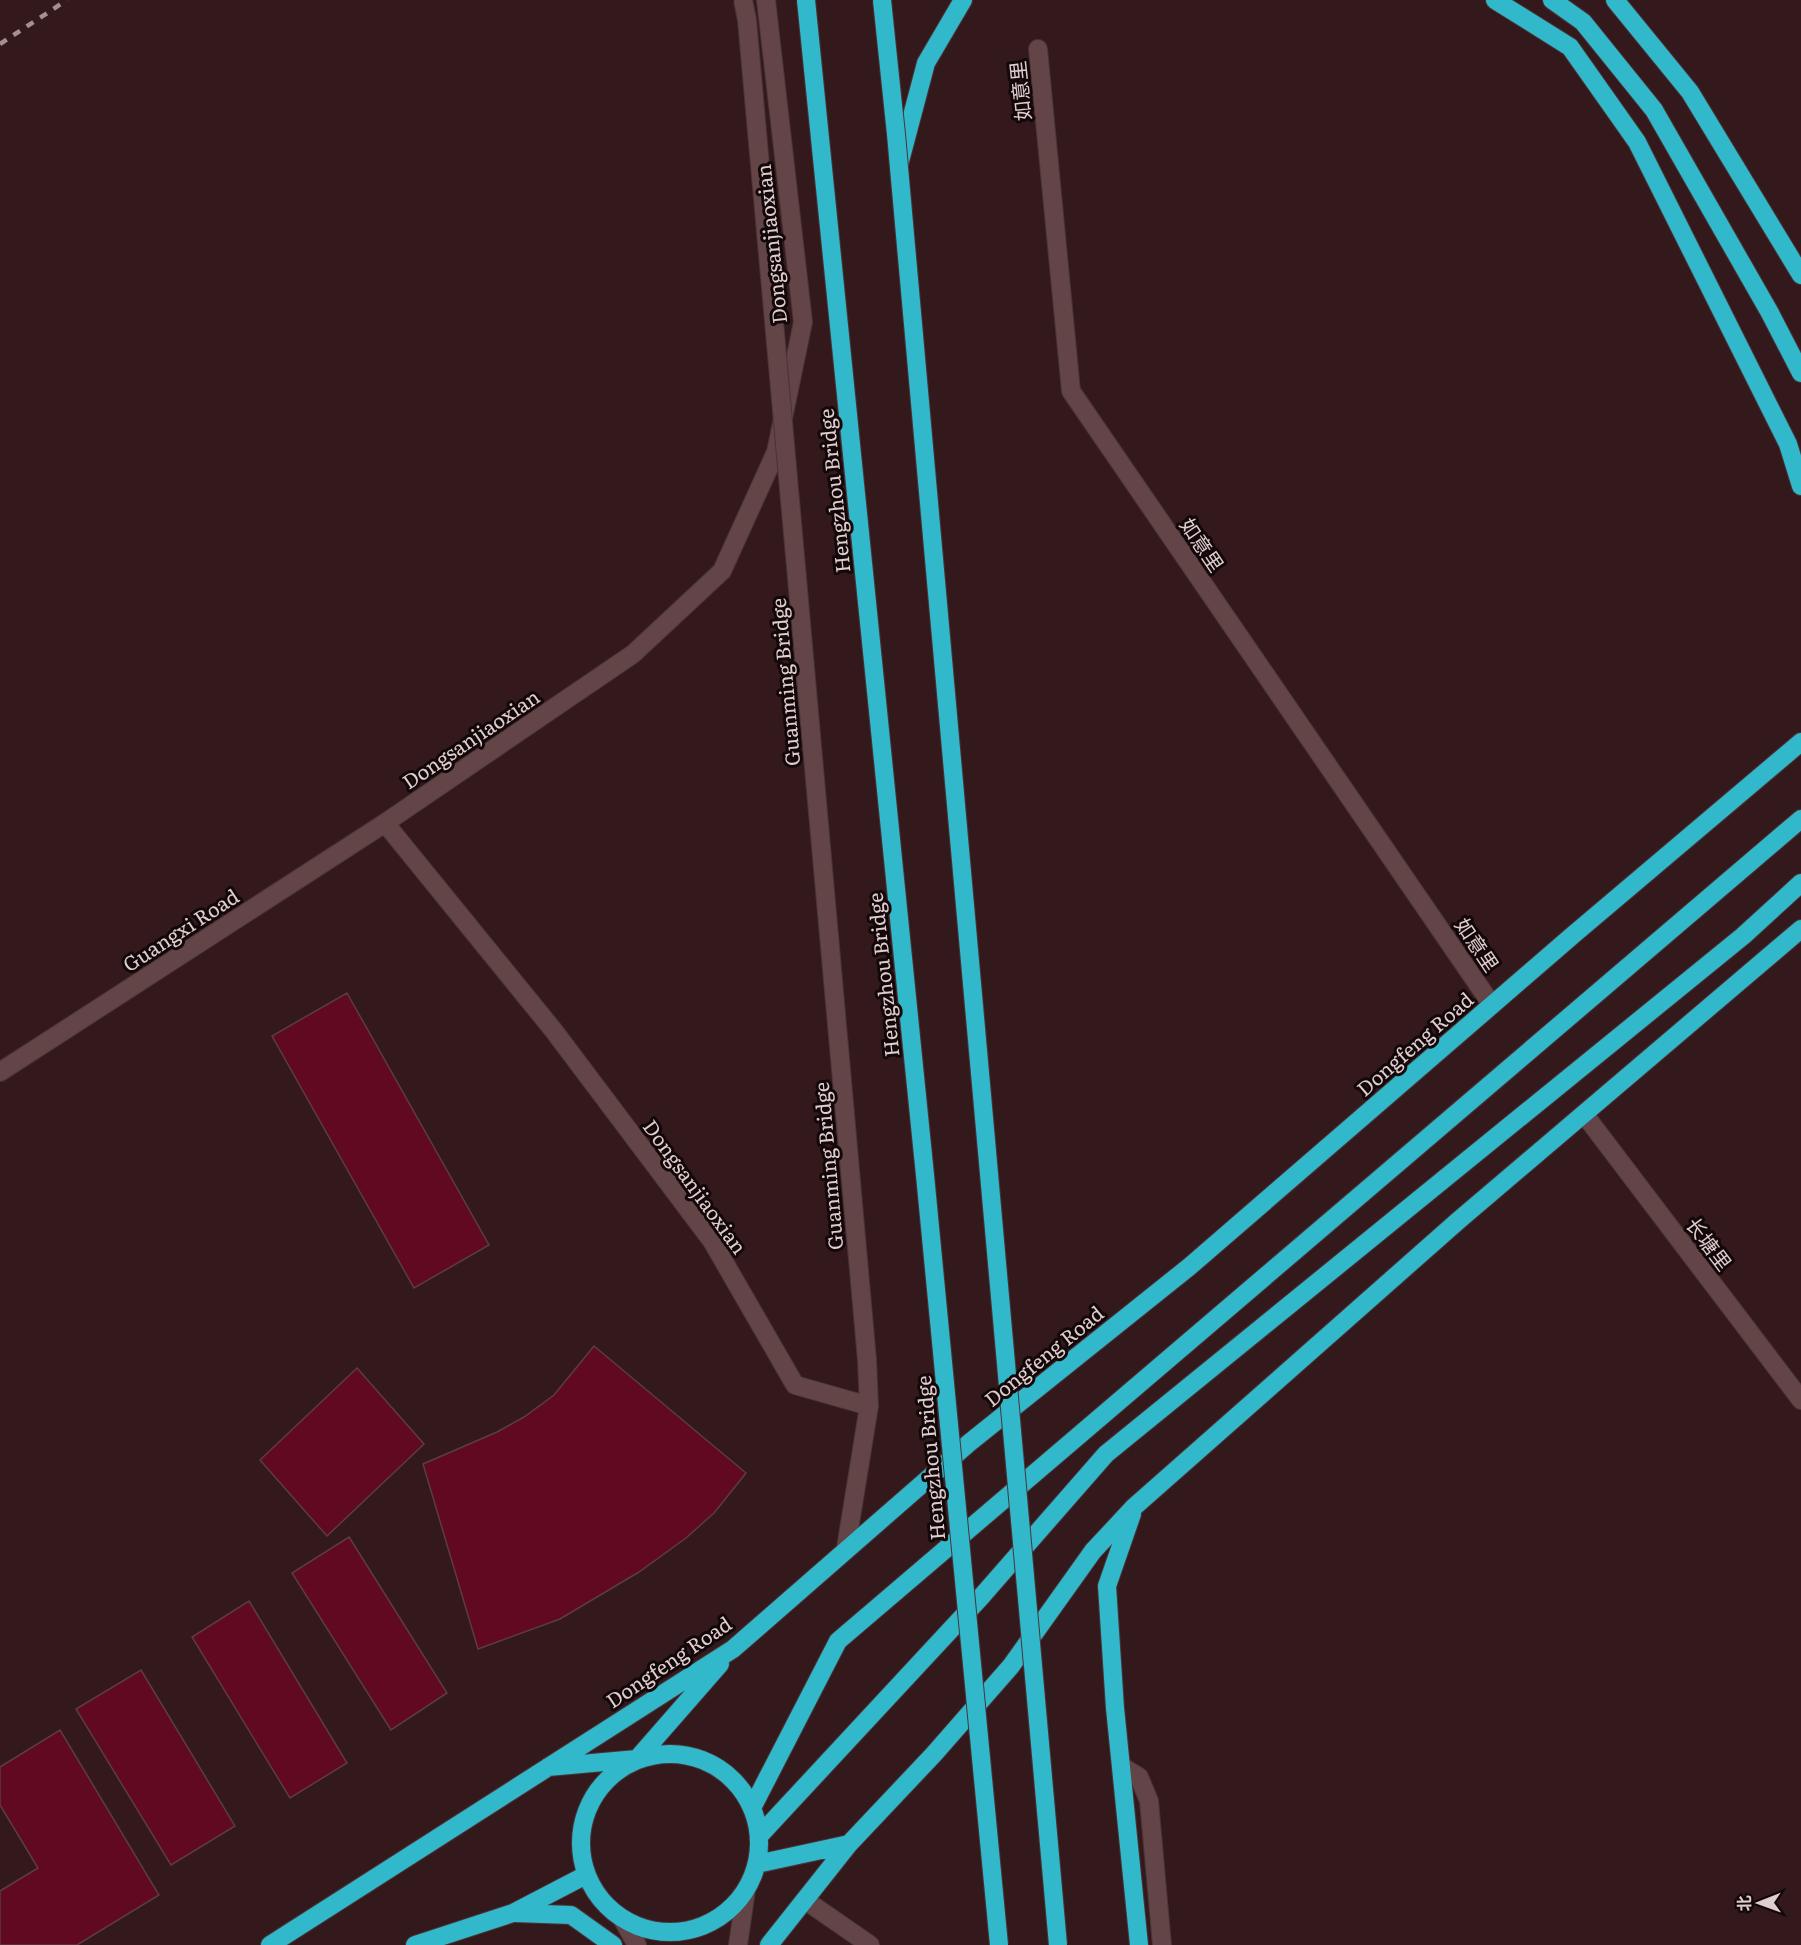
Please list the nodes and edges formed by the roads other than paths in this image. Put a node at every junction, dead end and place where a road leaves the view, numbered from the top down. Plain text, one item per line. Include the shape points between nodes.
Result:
1 (743, 0) edge
2 (766, 0) edge
3 (806, 0) edge
4 (882, 0) edge
5 (963, 0) edge
6 (1495, 0) edge
7 (1552, 0) edge
8 (1615, 0) edge
9 (1038, 49) dead end
10 (899, 167) junction
11 (1801, 275) edge
12 (1801, 373) edge
13 (1801, 486) edge
14 (1801, 742) edge
15 (1801, 819) edge
16 (385, 823) junction
17 (1801, 883) edge
18 (1801, 929) edge
19 (1492, 1005) junction
20 (0, 1072) edge
21 (1584, 1114) junction
22 (1801, 1400) edge
23 (869, 1406) junction
24 (1134, 1507) junction
25 (846, 1548) junction
26 (733, 1649) junction
27 (637, 1759) junction
28 (1121, 1766) junction
29 (546, 1767) junction
30 (752, 1808) junction
31 (759, 1836) junction
32 (849, 1844) junction
33 (757, 1864) junction
34 (586, 1875) junction
35 (746, 1890) junction
36 (805, 1900) junction
37 (513, 1913) junction
38 (623, 1920) junction
39 (997, 1940) edge
40 (270, 1945) edge
41 (415, 1945) edge
42 (614, 1945) edge
43 (638, 1945) edge
44 (738, 1945) edge
45 (769, 1945) edge
46 (870, 1945) edge
47 (1058, 1945) edge
48 (1138, 1945) edge
49 (1162, 1945) edge

1 - 23 street, Guanming Bridge, bridge
2 - 16 street, Dongsanjiaoxian via 803,322 776,452 722,571 633,654
3 - 39 highway, Hengzhou Bridge, bridge via 925,1175
4 - 10 highway, bridge
5 - 10 highway via 926,63
6 - 13 highway via 1570,47 1637,142 1788,444
7 - 12 highway via 1583,22 1654,110
8 - 11 highway via 1690,92
9 - 19 street, 如意里 via 1071,391
10 - 47 highway, bridge
14 - 19 highway, Dongfeng Road
15 - 30 highway via 838,1641
16 - 20 street, Guangxi Road
16 - 23 street, Dongsanjiaoxian via 554,1031 712,1241 795,1385
17 - 31 highway via 1743,936 1106,1454 981,1598
18 - 21 highway
19 - 25 highway, Dongfeng Road via 1189,1267 969,1443
21 - 22 street, 长塘里
21 - 24 highway
23 - 25 street, Guanming Bridge
24 - 28 highway via 1107,1586
24 - 32 highway via 1093,1551 1011,1666
25 - 26 highway, Dongfeng Road
26 - 27 highway
26 - 29 highway, Dongfeng Road
27 - 29 highway
27 - 30 highway via 662,1753 679,1754 714,1765 737,1784
27 - 34 highway via 602,1784 589,1804 581,1827 580,1851
28 - 48 highway
28 - 49 street via 1139,1777 1149,1801
29 - 40 highway, Dongfeng Road
30 - 31 highway
31 - 33 highway
32 - 33 highway
32 - 36 highway
33 - 35 highway
34 - 37 highway
34 - 38 highway via 601,1900
35 - 38 highway via 728,1912 704,1926 676,1933 649,1931
35 - 44 street
36 - 45 highway
36 - 46 street
37 - 41 highway
37 - 42 highway via 571,1915
38 - 43 street

